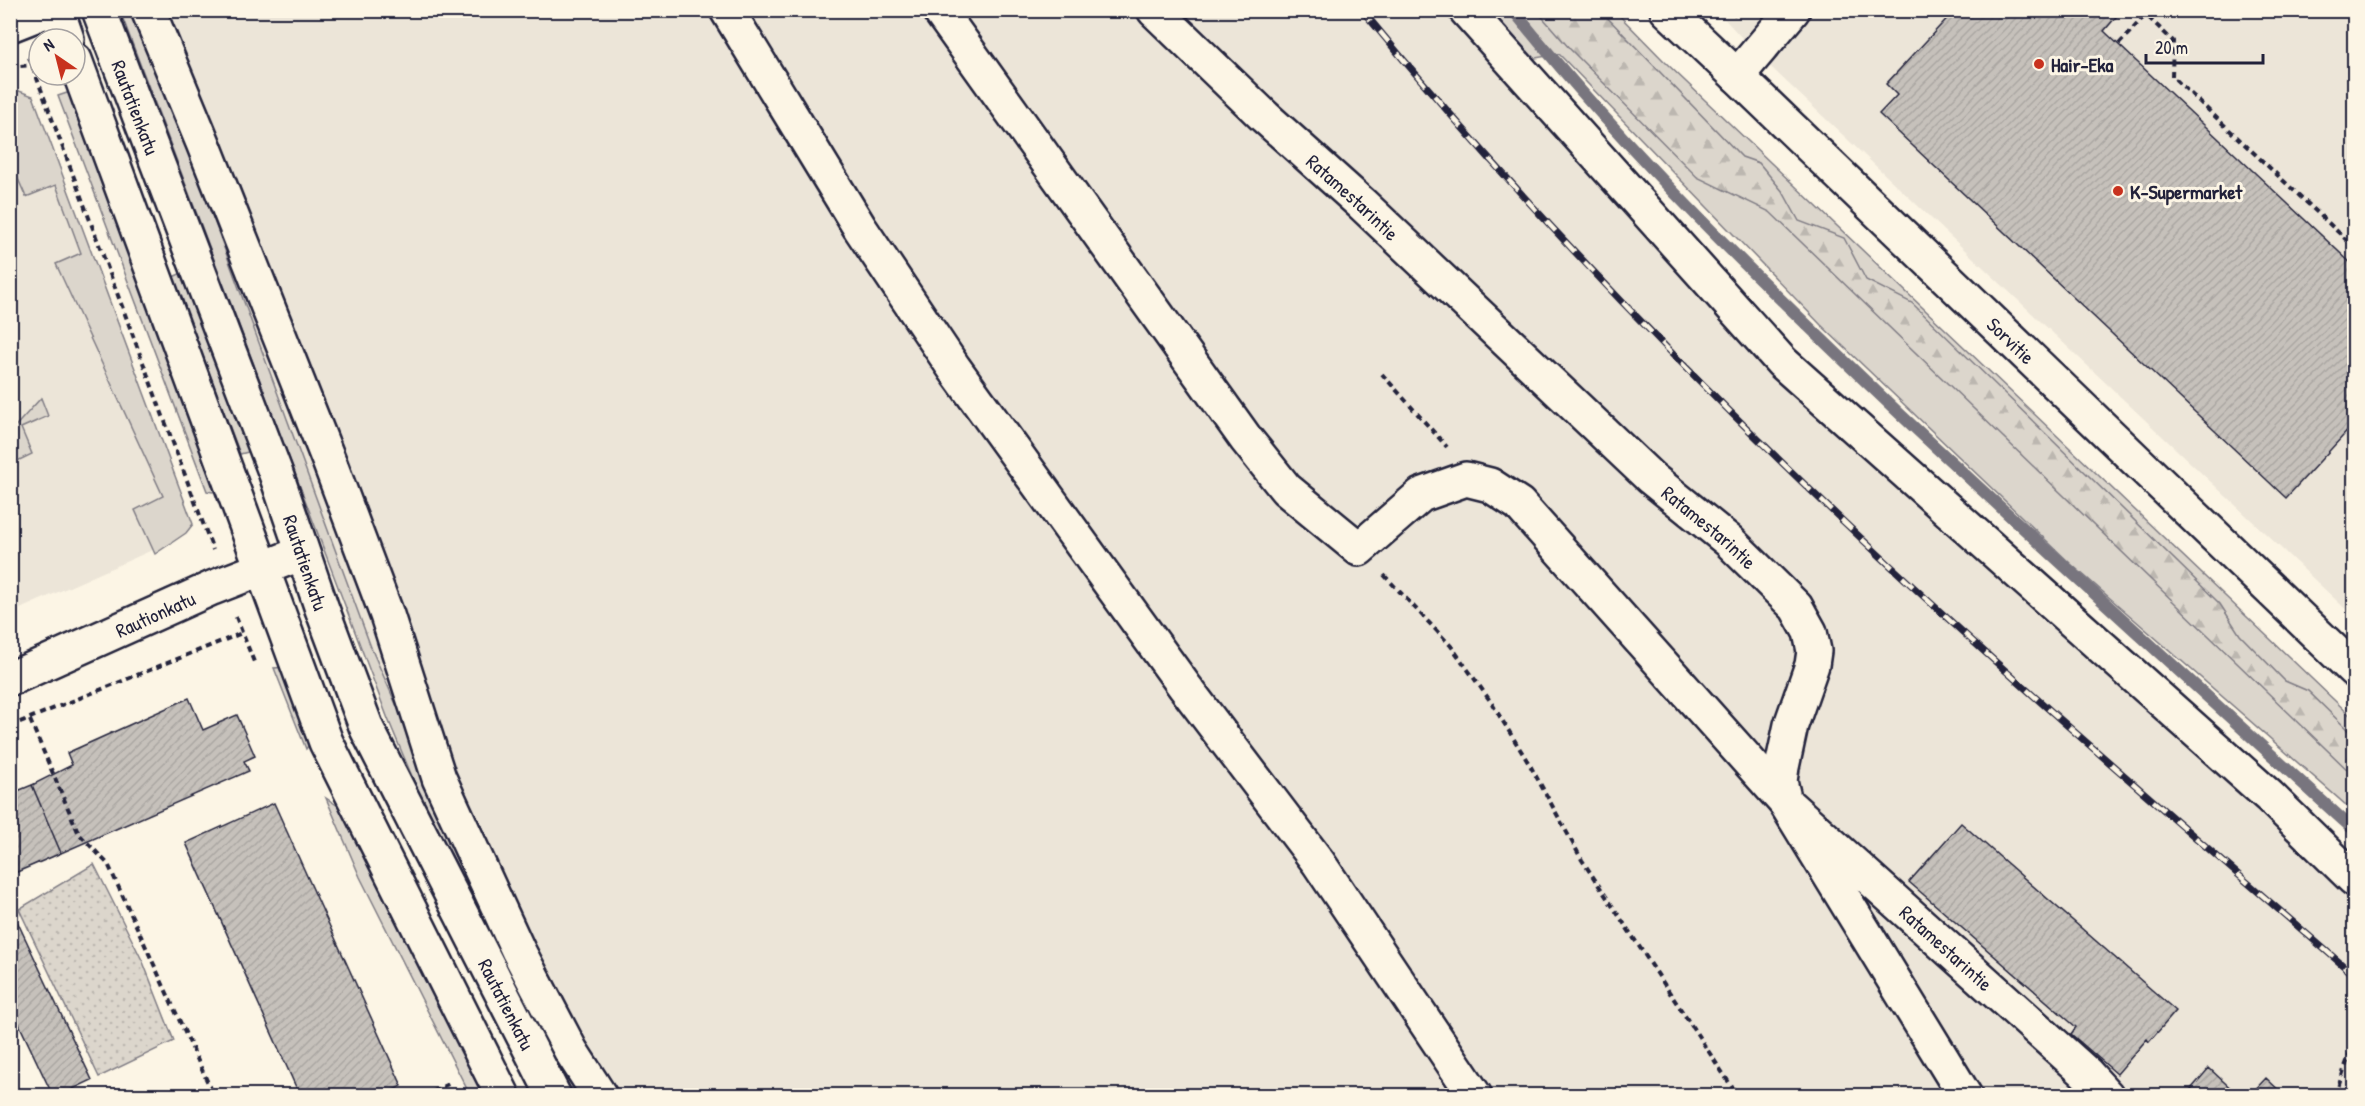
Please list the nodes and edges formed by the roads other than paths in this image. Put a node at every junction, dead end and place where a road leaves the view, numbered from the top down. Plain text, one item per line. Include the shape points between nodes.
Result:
1 (48, 10) edge
2 (57, 10) edge
3 (99, 10) edge
4 (148, 10) edge
5 (727, 10) edge
6 (939, 10) edge
7 (1154, 10) edge
8 (1466, 10) edge
9 (1667, 10) edge
10 (1793, 10) edge
11 (10, 25) edge
12 (63, 27) edge
13 (1737, 76) junction
14 (85, 87) edge
15 (302, 553) junction
16 (261, 569) junction
17 (2355, 670) edge
18 (10, 679) edge
19 (1785, 802) junction
20 (2355, 879) edge
21 (503, 1095) edge
22 (554, 1095) edge
23 (600, 1095) edge
24 (1475, 1095) edge
25 (1965, 1095) edge
26 (2108, 1095) edge

1 - 11 main road
2 - 12 main road
3 - 15 main road, Rautatienkatu via 276,474
4 - 23 main road via 333,472 387,615 439,778 518,950 571,1051
5 - 24 main road via 860,228 954,368 1185,687 1318,862
6 - 19 main road via 1286,489 1359,549 1421,495 1466,479 1490,485 1519,504
7 - 19 main road, Ratamestarintie via 1643,470 1729,541 1796,607 1810,632 1814,651 1782,767 1780,781
8 - 20 main road via 1782,362 2269,796
9 - 13 main road, Sorvitie
10 - 13 main road
13 - 17 main road, Sorvitie
14 - 16 main road, Rautatienkatu
15 - 16 main road, Rautionkatu
15 - 22 main road, Rautatienkatu via 367,729
16 - 18 main road, Rautionkatu
16 - 21 main road, Rautatienkatu via 326,742
19 - 25 main road
19 - 26 main road, Ratamestarintie

